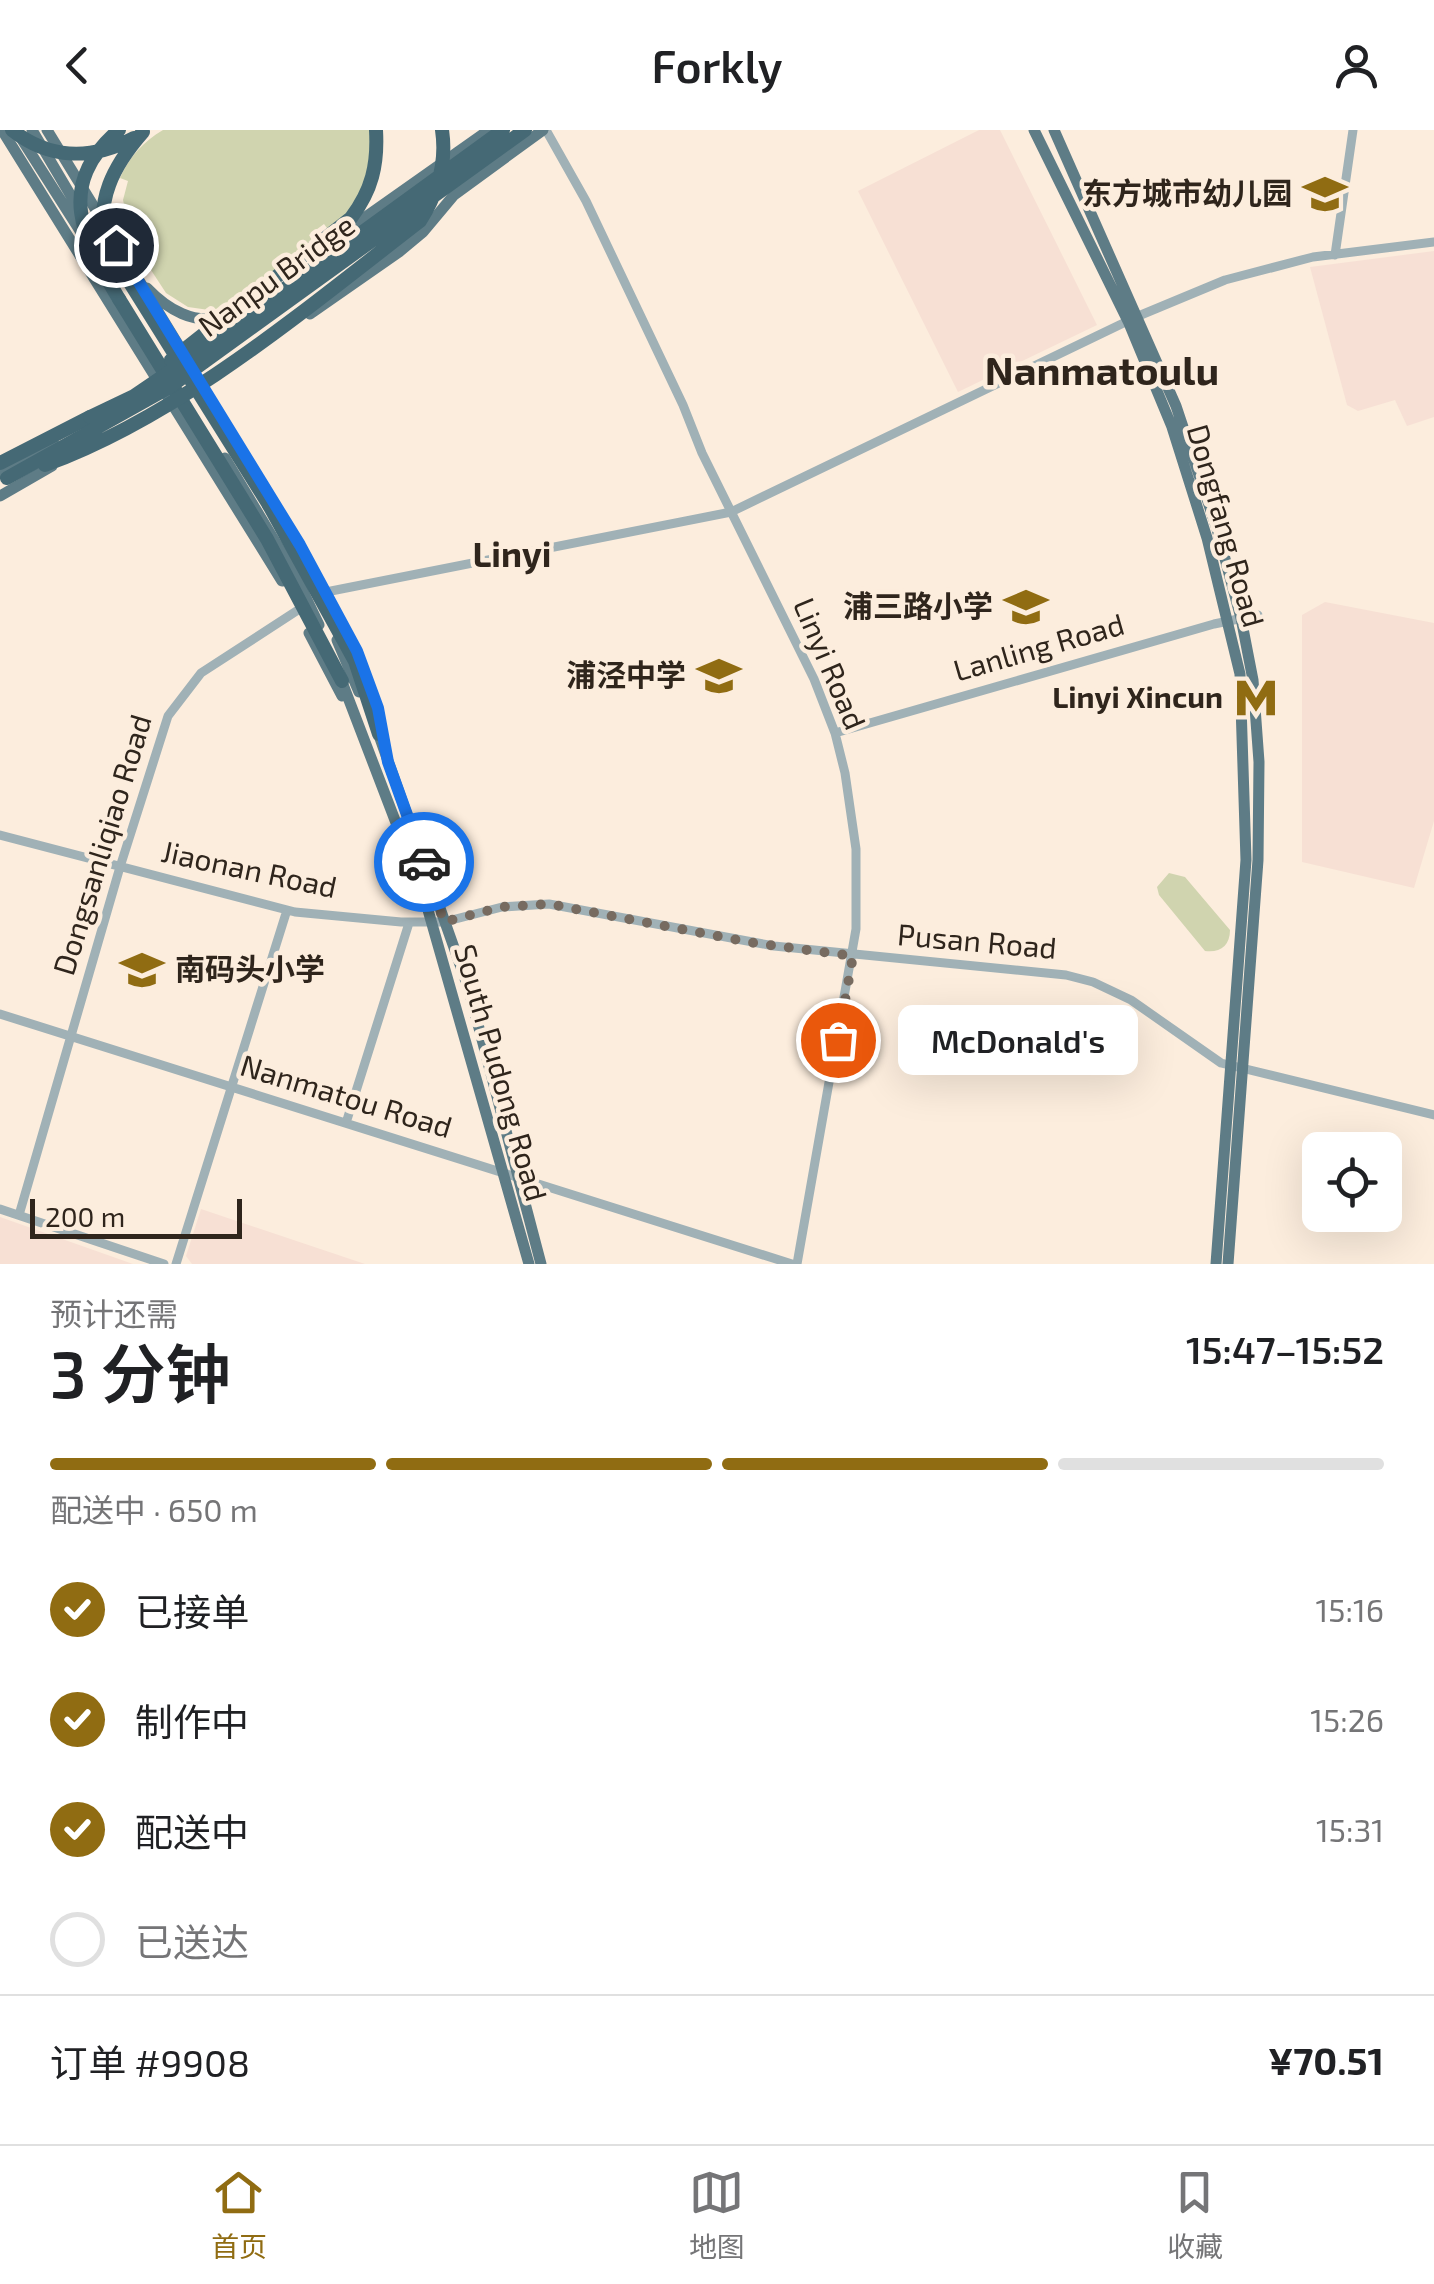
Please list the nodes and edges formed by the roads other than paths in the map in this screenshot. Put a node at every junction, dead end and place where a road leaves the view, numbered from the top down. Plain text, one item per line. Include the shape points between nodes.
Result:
1 (2, 130) edge
2 (14, 130) edge
3 (32, 130) edge
4 (120, 130) edge
5 (376, 130) edge
6 (442, 130) edge
7 (489, 130) edge
8 (502, 130) edge
9 (525, 130) edge
10 (544, 130) edge
11 (1034, 130) edge
12 (1054, 130) edge
13 (1353, 130) edge
14 (144, 131) edge
15 (47, 132) edge
16 (48, 158) junction
17 (30, 164) junction
18 (68, 167) junction
19 (1434, 242) edge
20 (1334, 255) junction
21 (131, 272) junction
22 (1132, 319) junction
23 (161, 388) junction
24 (195, 394) junction
25 (112, 414) junction
26 (90, 416) junction
27 (0, 463) edge
28 (2, 477) edge
29 (0, 496) edge
30 (731, 512) junction
31 (326, 592) junction
32 (298, 610) junction
33 (1258, 615) dead end
34 (1241, 618) junction
35 (1220, 622) junction
36 (342, 681) junction
37 (360, 726) junction
38 (379, 734) junction
39 (834, 734) junction
40 (388, 762) junction
41 (0, 835) edge
42 (120, 867) junction
43 (287, 910) junction
44 (409, 922) junction
45 (438, 922) junction
46 (853, 956) junction
47 (0, 1014) edge
48 (70, 1037) junction
49 (1236, 1066) junction
50 (232, 1088) junction
51 (1434, 1115) edge
52 (346, 1123) junction
53 (500, 1172) junction
54 (517, 1178) junction
55 (0, 1209) edge
56 (18, 1215) junction
57 (164, 1264) edge
58 (176, 1264) edge
59 (529, 1264) edge
60 (541, 1264) edge
61 (794, 1264) edge
62 (1216, 1264) edge
63 (1228, 1264) edge

1 - 17 main road, South Pudong Road
2 - 14 highway, bridge via 37,147 71,155 104,151
2 - 17 main road, South Pudong Road
3 - 16 main road, South Pudong Road
4 - 36 highway, bridge via 85,180 84,236 235,484
5 - 26 highway, bridge via 377,164 351,218
6 - 28 highway, bridge via 445,156 420,221 161,408 89,449
7 - 21 main road via 221,317 202,320 175,310
8 - 26 highway, Nanpu Bridge, bridge via 184,362
9 - 28 highway, Nanpu Bridge, bridge via 168,388
10 - 24 main road via 454,195 398,252
10 - 30 street, Linyi Road via 586,201
11 - 22 main road, Dongfang Road
12 - 22 main road, Dongfang Road
13 - 20 street
14 - 38 highway, bridge via 112,172 104,203 107,246 269,506 356,661
15 - 18 main road, South Pudong Road
16 - 17 main road
16 - 18 main road
16 - 24 main road, South Pudong Road
17 - 23 main road, South Pudong Road
17 - 24 main road, South Pudong Road
18 - 21 main road, South Pudong Road
19 - 20 street
20 - 22 street via 1225,280
21 - 24 main road, South Pudong Road
22 - 30 street
22 - 34 main road, Dongfang Road via 1176,406
22 - 35 main road, Dongfang Road via 1207,538
23 - 25 main road
23 - 32 main road, South Pudong Road
24 - 31 main road, South Pudong Road
24 - 36 main road, South Pudong Road via 294,573
24 - 38 main road, South Pudong Road via 298,566
25 - 28 main road
25 - 29 main road via 64,460
26 - 27 highway, Nanpu Bridge
30 - 31 street
30 - 39 street, Linyi Road
31 - 40 main road, South Pudong Road via 378,708
32 - 37 main road, South Pudong Road
32 - 42 street, Dongsanliqiao Road via 216,660 177,700 159,737
33 - 34 street, Lanling Road
34 - 35 street, Lanling Road
34 - 49 main road, Dongfang Road via 1260,762 1258,860
35 - 39 street, Lanling Road
35 - 49 main road, Dongfang Road via 1240,674 1246,860
36 - 37 main road, South Pudong Road
37 - 45 main road, South Pudong Road
38 - 40 main road, South Pudong Road
39 - 46 street, Linyi Road via 856,848
40 - 45 main road, South Pudong Road
41 - 42 street, Jiaonan Road
42 - 43 street, Jiaonan Road
42 - 48 street, Dongsanliqiao Road
43 - 44 street, Jiaonan Road
43 - 50 street
44 - 45 street, Jiaonan Road
44 - 52 street
45 - 46 street, Pusan Road via 549,904
45 - 53 main road, South Pudong Road
45 - 54 main road, South Pudong Road via 469,990
46 - 49 street, Pusan Road via 1080,978 1131,1000 1221,1063
46 - 61 street, Linyi Road
47 - 48 street, Nanmatou Road
48 - 50 street, Nanmatou Road
48 - 56 street, Dongsanliqiao Road
49 - 51 street, Pusan Road
49 - 62 main road, Dongfang Road
49 - 63 main road, Dongfang Road
50 - 52 street, Nanmatou Road
50 - 58 street
52 - 53 street, Nanmatou Road
53 - 54 street, Nanmatou Road
53 - 59 main road, South Pudong Road
54 - 60 main road, South Pudong Road
54 - 61 street, Nanmatou Road
55 - 56 street
56 - 57 street

